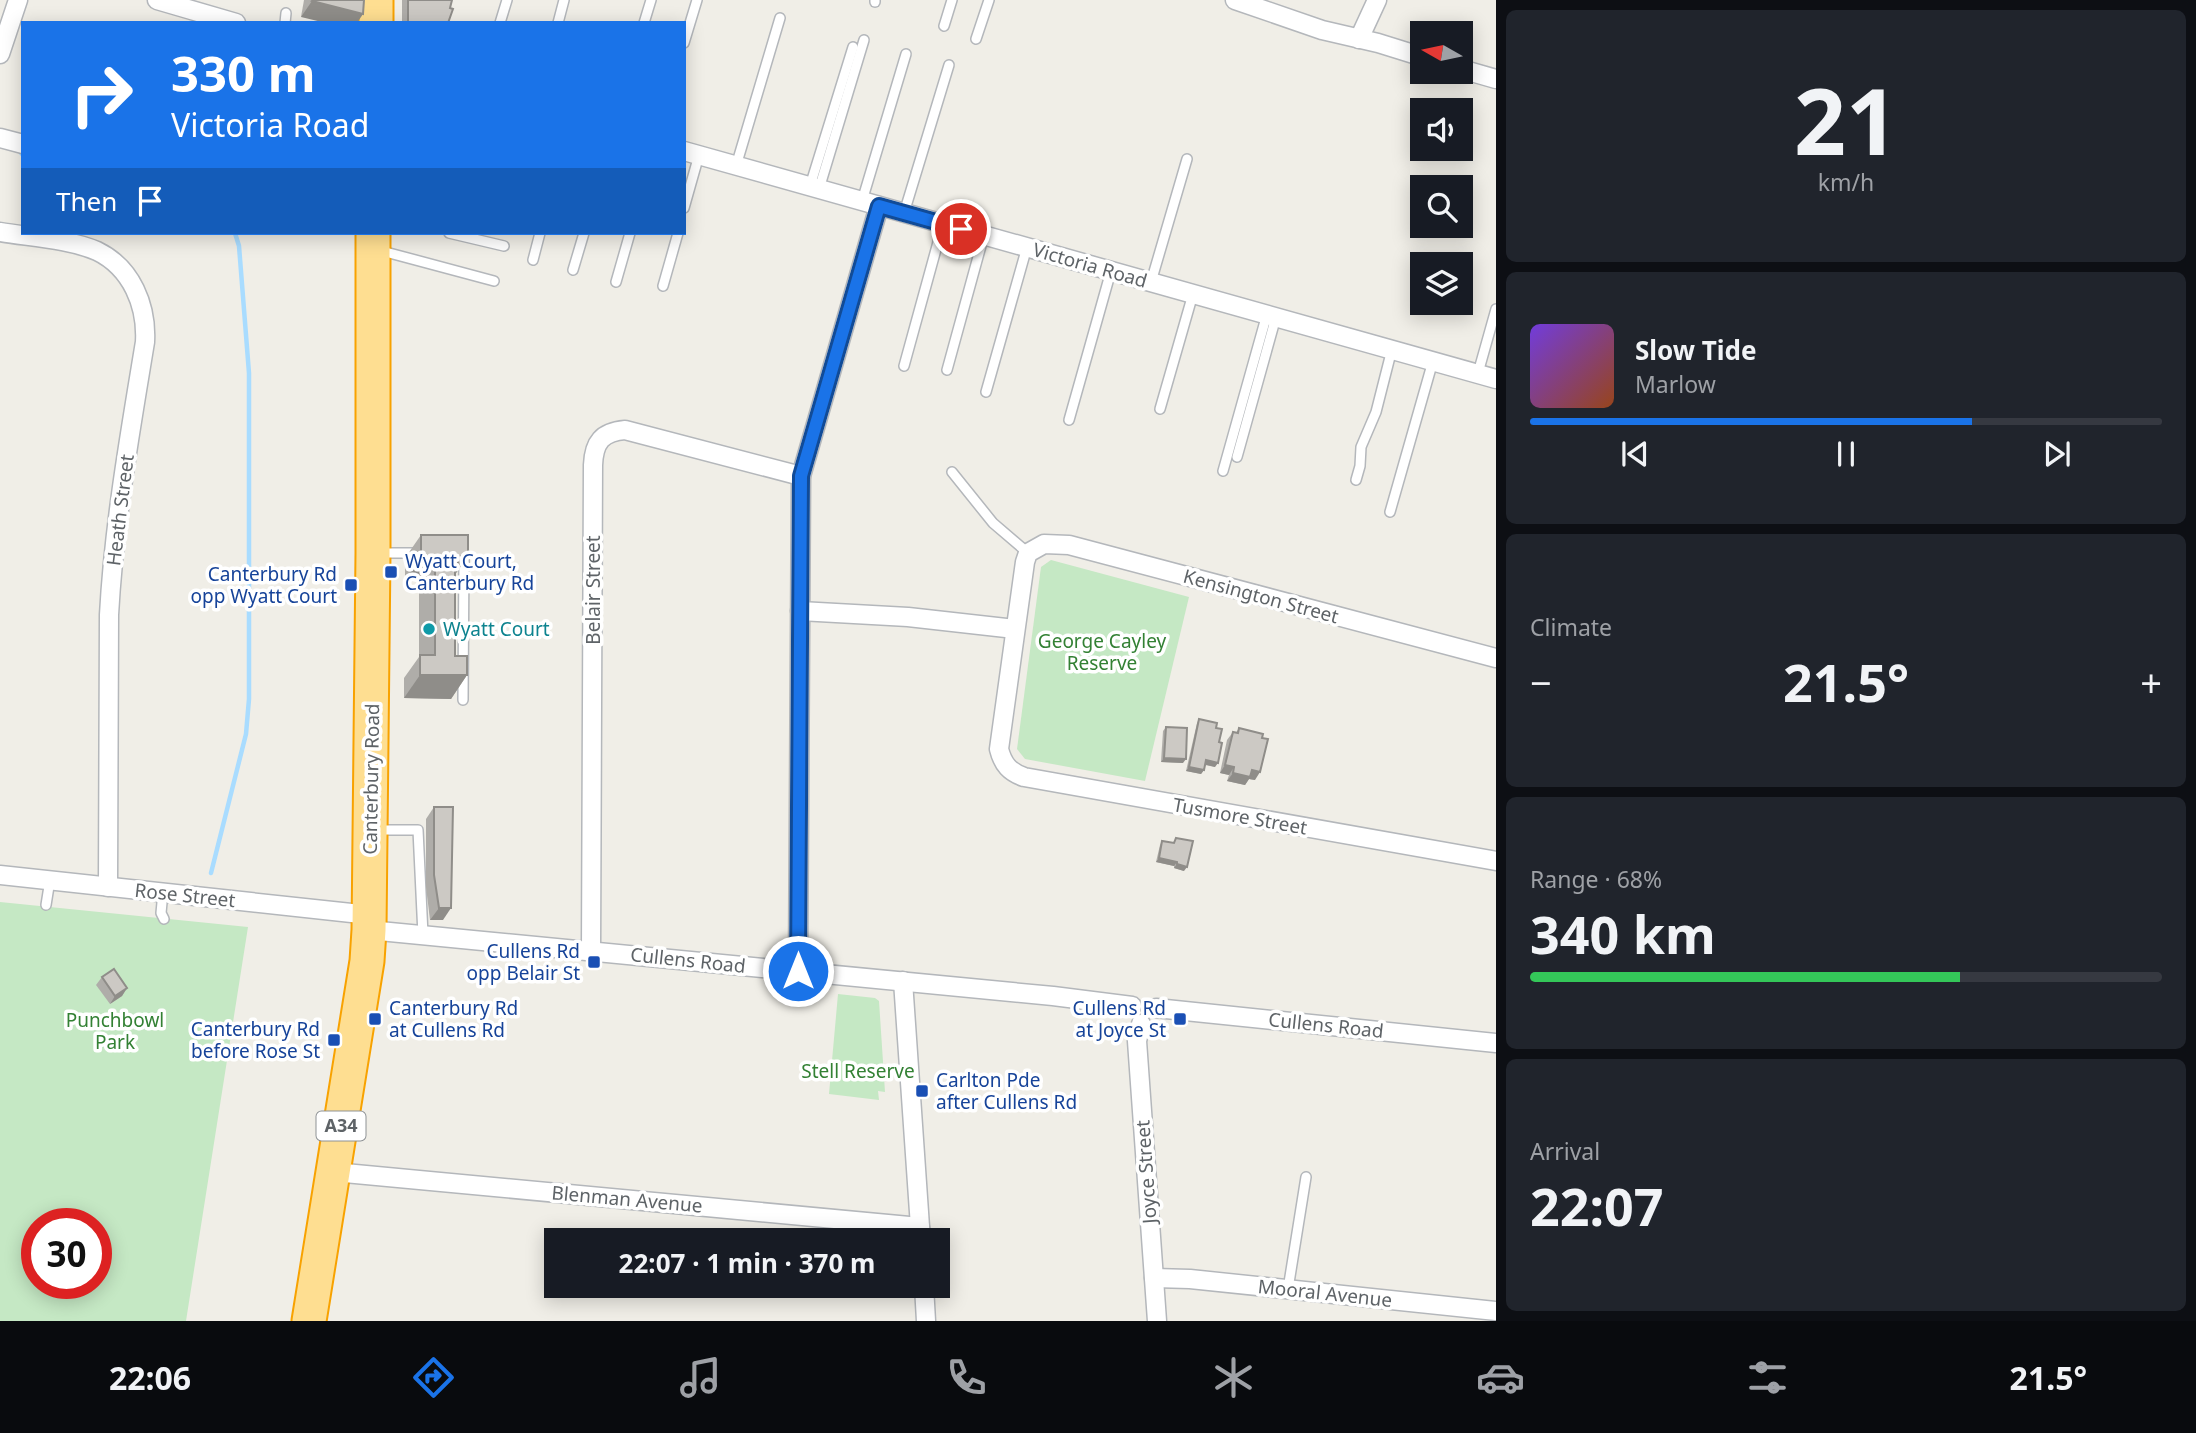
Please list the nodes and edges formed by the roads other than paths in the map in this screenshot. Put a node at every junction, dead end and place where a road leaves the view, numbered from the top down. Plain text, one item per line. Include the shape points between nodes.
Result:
1 (18, 0) edge
2 (158, 0) edge
3 (376, 0) edge
4 (506, 0) edge
5 (564, 0) edge
6 (651, 0) edge
7 (697, 0) edge
8 (952, 0) edge
9 (989, 0) edge
10 (1235, 0) edge
11 (1377, 0) edge
12 (780, 18) dead end
13 (229, 21) edge
14 (376, 21) edge
15 (501, 21) edge
16 (559, 21) edge
17 (645, 21) edge
18 (944, 26) dead end
19 (686, 36) edge
20 (976, 39) dead end
21 (1359, 39) junction
22 (864, 40) dead end
23 (853, 47) dead end
24 (1410, 53) edge
25 (0, 54) edge
26 (905, 54) dead end
27 (949, 65) dead end
28 (1474, 73) edge
29 (1496, 79) edge
30 (0, 138) edge
31 (21, 143) edge
32 (691, 153) edge
33 (1187, 159) dead end
34 (736, 166) junction
35 (815, 188) junction
36 (686, 192) edge
37 (870, 203) junction
38 (904, 213) junction
39 (943, 224) junction
40 (0, 232) edge
41 (457, 235) edge
42 (539, 235) edge
43 (582, 235) edge
44 (629, 235) edge
45 (677, 235) edge
46 (984, 235) junction
47 (373, 241) edge
48 (504, 246) dead end
49 (1027, 247) junction
50 (533, 260) dead end
51 (573, 270) dead end
52 (1111, 271) junction
53 (494, 281) dead end
54 (616, 282) dead end
55 (1151, 282) junction
56 (663, 286) dead end
57 (1193, 294) junction
58 (1496, 309) edge
59 (1271, 316) junction
60 (1392, 349) junction
61 (1433, 361) junction
62 (904, 366) dead end
63 (947, 370) dead end
64 (1478, 373) junction
65 (1496, 379) edge
66 (986, 391) dead end
67 (1160, 409) dead end
68 (1069, 420) dead end
69 (1237, 457) dead end
70 (1223, 471) dead end
71 (952, 472) dead end
72 (801, 476) junction
73 (1356, 480) dead end
74 (1390, 512) dead end
75 (373, 553) junction
76 (428, 553) edge
77 (452, 553) edge
78 (1028, 553) junction
79 (800, 611) junction
80 (1015, 629) junction
81 (1496, 658) edge
82 (463, 700) edge
83 (371, 830) junction
84 (1496, 862) edge
85 (0, 875) edge
86 (50, 880) junction
87 (108, 887) junction
88 (163, 892) junction
89 (46, 905) dead end
90 (164, 919) dead end
91 (369, 923) junction
92 (423, 936) junction
93 (591, 951) junction
94 (798, 971) junction
95 (903, 981) junction
96 (1132, 1006) junction
97 (1156, 1008) junction
98 (1141, 1024) junction
99 (1496, 1043) edge
100 (334, 1172) junction
101 (1306, 1177) dead end
102 (863, 1228) edge
103 (920, 1228) edge
104 (1154, 1278) junction
105 (1288, 1289) junction
106 (925, 1298) edge
107 (1496, 1311) edge
108 (309, 1321) edge
109 (926, 1321) edge
110 (1157, 1321) edge

1 - 25 street
2 - 13 street
3 - 14 highway
4 - 15 lane
5 - 16 lane
6 - 17 lane
7 - 19 lane
8 - 18 lane
9 - 20 lane
10 - 21 street
11 - 21 street
12 - 34 lane
21 - 24 street
22 - 35 lane
23 - 35 lane
26 - 37 lane
27 - 38 lane
28 - 29 street
30 - 31 street
32 - 34 street, Victoria Road
32 - 36 lane
33 - 55 lane
34 - 35 street, Victoria Road
35 - 37 street, Victoria Road
37 - 38 street, Victoria Road
37 - 72 street
38 - 39 street, Victoria Road
39 - 46 street, Victoria Road
39 - 62 lane
40 - 87 street, Heath Street via 82,247 107,257 129,279 145,318 111,577
41 - 48 lane
42 - 50 lane
43 - 51 lane
44 - 54 lane
45 - 56 lane
46 - 49 street, Victoria Road
46 - 63 lane
47 - 53 lane
47 - 75 highway, Canterbury Road / A34
49 - 52 street, Victoria Road
49 - 66 lane
52 - 55 street, Victoria Road
52 - 68 lane
55 - 57 street, Victoria Road
57 - 59 street, Victoria Road
57 - 67 lane
58 - 64 lane
59 - 60 street, Victoria Road
59 - 69 lane
59 - 70 lane
60 - 61 street, Victoria Road
60 - 73 lane via 1376,412 1361,447
61 - 64 street, Victoria Road
61 - 74 lane
64 - 65 street, Victoria Road
71 - 78 lane via 993,523
72 - 79 street
72 - 93 street, Belair Street via 625,430 605,435 598,442 593,465
75 - 76 lane
75 - 83 highway, Canterbury Road / A34
77 - 82 lane via 464,553
78 - 80 street
78 - 81 street, Kensington Street via 1044,544 1069,545
79 - 80 street
79 - 94 street
80 - 84 street, Tusmore Street via 999,749 1007,768 1024,777
83 - 91 highway, Canterbury Road / A34
83 - 92 lane via 418,830
85 - 86 street, Rose Street
86 - 87 street, Rose Street
86 - 89 lane
87 - 88 street, Rose Street
88 - 90 lane
88 - 91 street, Rose Street
91 - 92 street, Cullens Road
91 - 100 highway, Canterbury Road / A34
92 - 93 street, Cullens Road
93 - 94 street, Cullens Road
94 - 95 street, Cullens Road
95 - 96 street, Cullens Road
95 - 103 street
96 - 97 street via 1147,999
96 - 98 street via 1132,1017
97 - 98 street via 1151,1021
97 - 99 street, Cullens Road
98 - 104 street, Joyce Street via 1137,1041
100 - 102 street, Blenman Avenue
100 - 108 highway, Canterbury Road / A34
101 - 105 lane
104 - 105 street, Mooral Avenue
104 - 110 street, Joyce Street
105 - 107 street, Mooral Avenue
106 - 109 street

